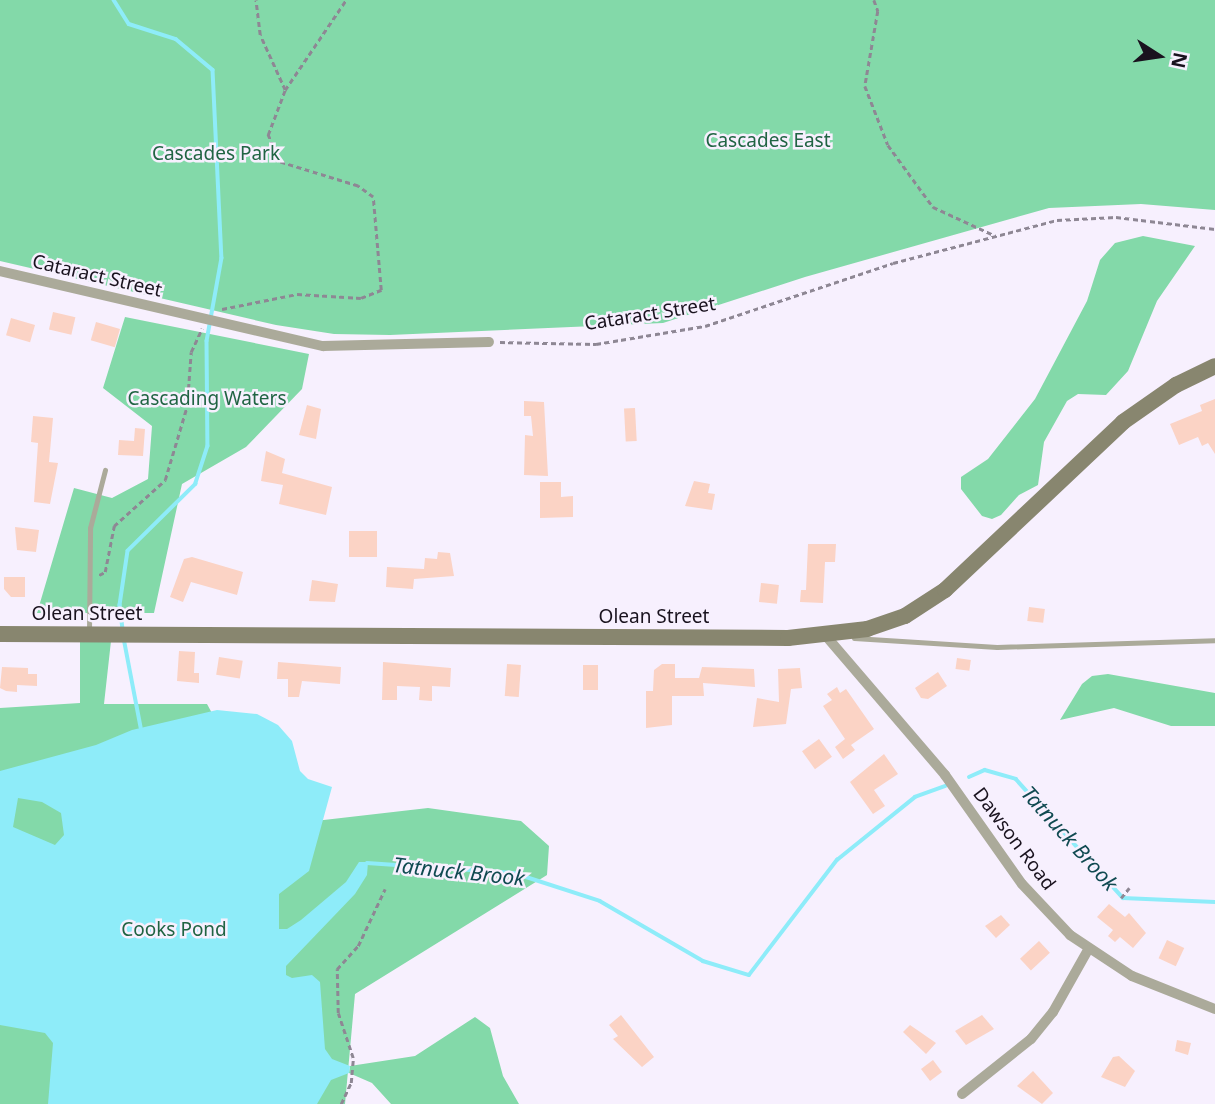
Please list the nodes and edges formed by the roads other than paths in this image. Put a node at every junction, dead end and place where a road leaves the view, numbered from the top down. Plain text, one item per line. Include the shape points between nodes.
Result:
1 (0, 271) edge
2 (489, 342) road end
3 (1215, 366) edge
4 (105, 470) dead end
5 (0, 634) edge
6 (89, 635) junction
7 (827, 636) junction
8 (1215, 640) edge
9 (1088, 950) junction
10 (1215, 1009) edge
11 (962, 1094) dead end

1 - 2 street, Cataract Street via 323,346
3 - 7 street, Olean Street via 1176,385 1123,422 932,600 886,624
4 - 6 lane via 90,528
5 - 6 street, Olean Street
6 - 7 street, Olean Street
7 - 8 lane via 997,647
7 - 9 street, Dawson Road via 945,775 1022,884
9 - 10 street, Dawson Road via 1146,982
9 - 11 street via 1053,1012 1031,1039

